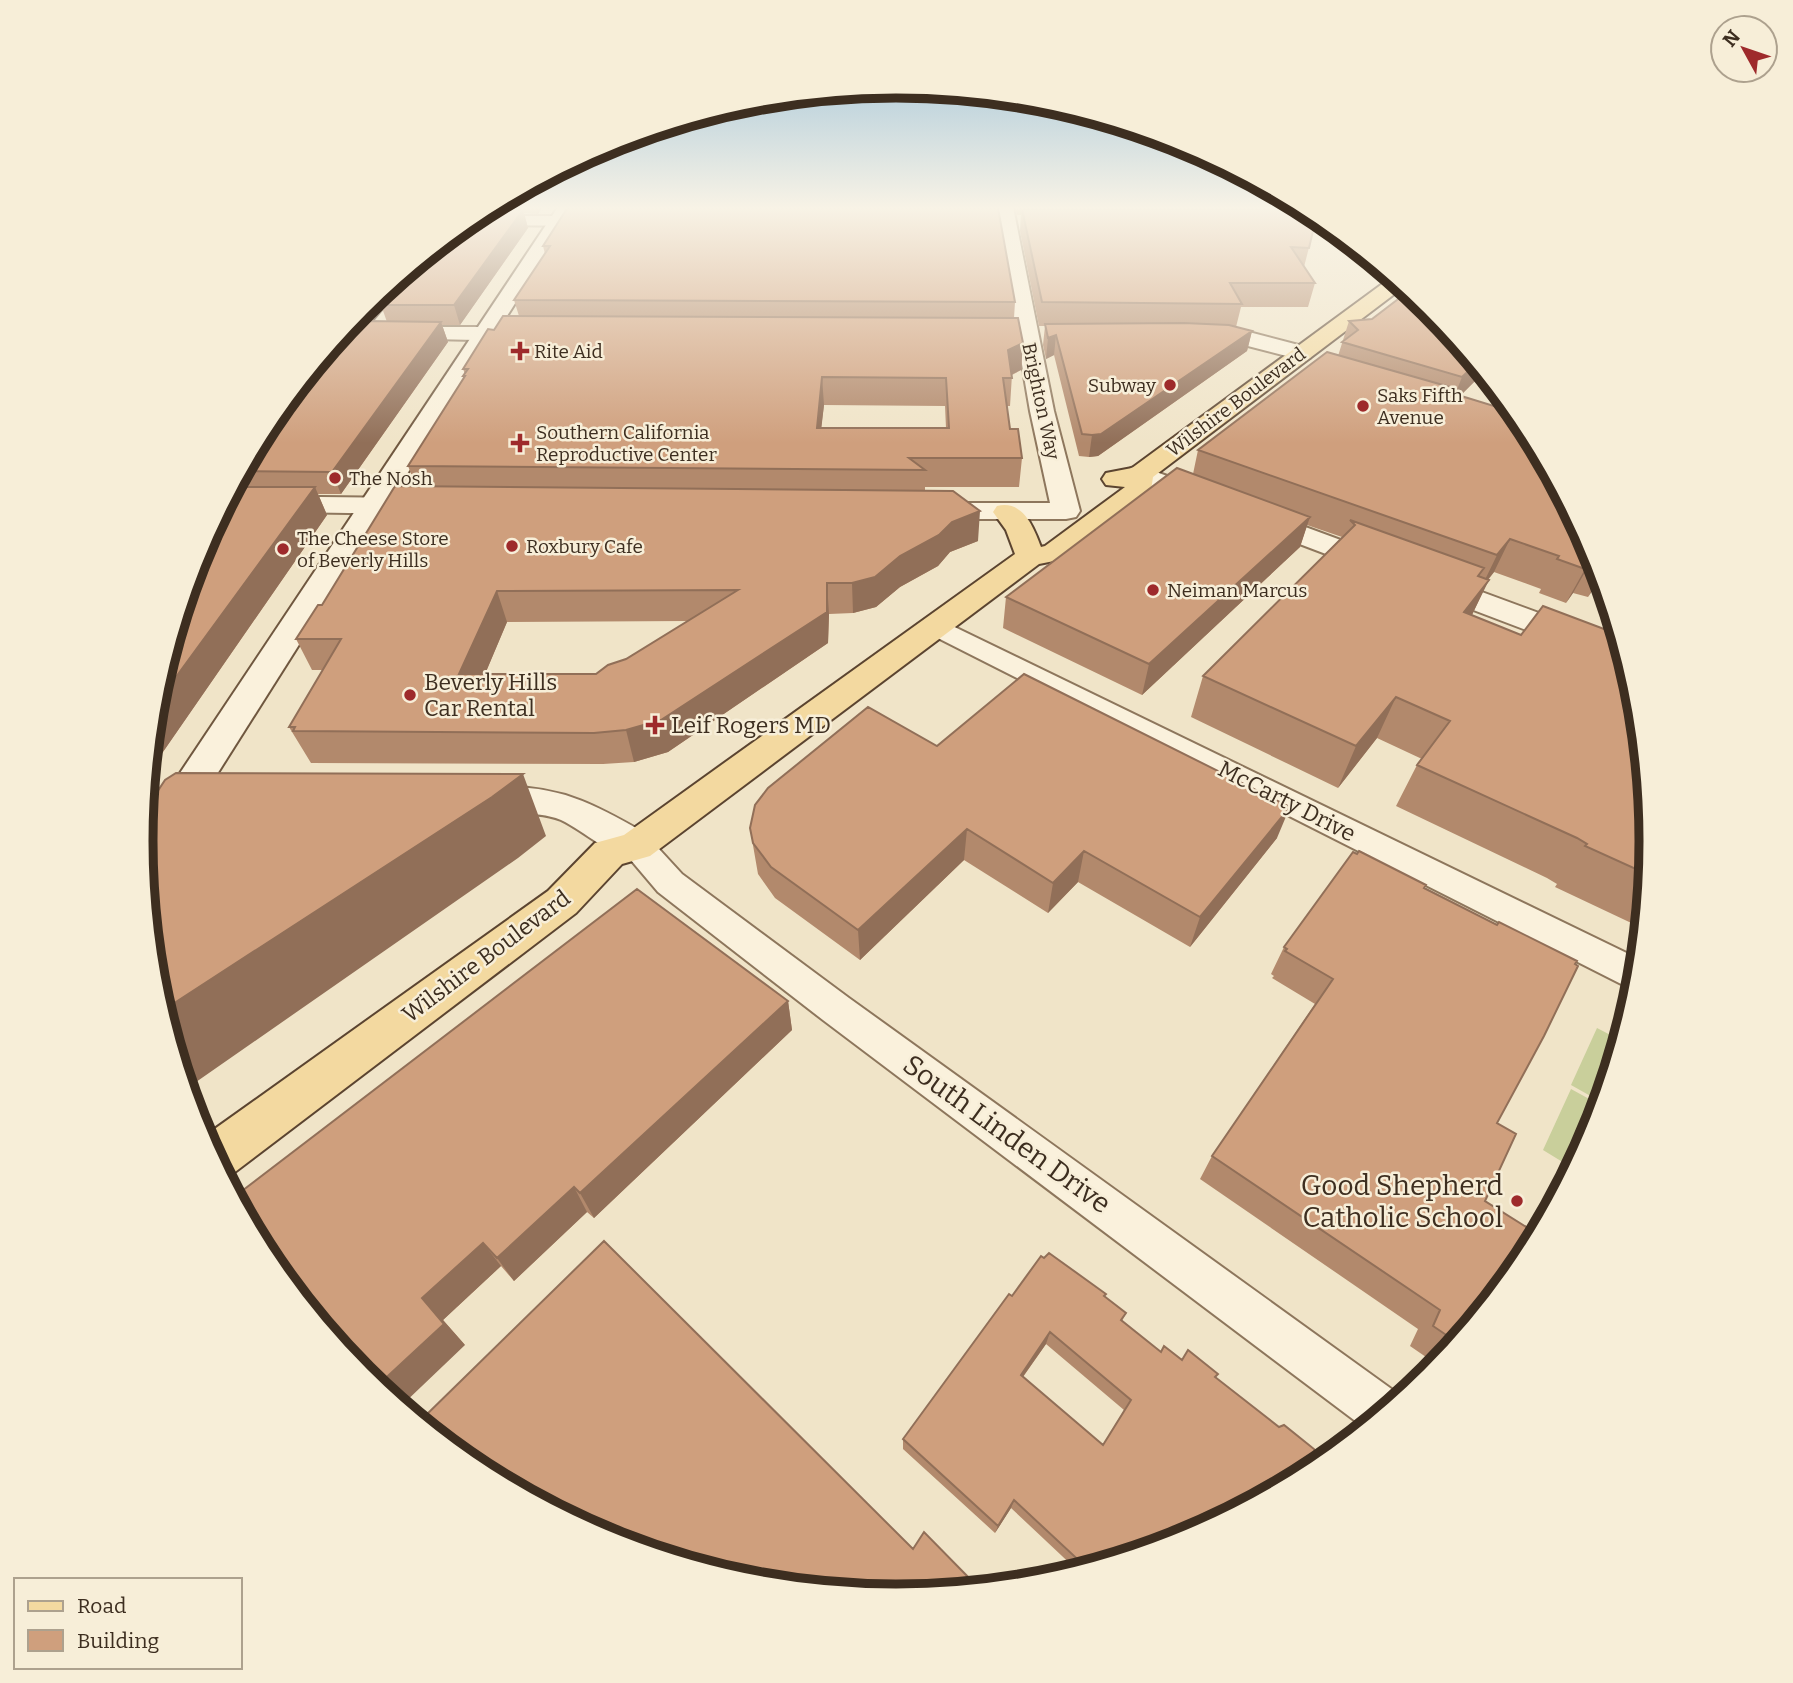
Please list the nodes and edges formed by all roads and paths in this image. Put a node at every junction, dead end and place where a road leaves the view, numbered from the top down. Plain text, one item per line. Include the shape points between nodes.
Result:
1 (515, 286) edge
2 (1010, 286) edge
3 (1391, 287) edge
4 (356, 332) edge
5 (484, 334) junction
6 (541, 334) edge
7 (1017, 336) junction
8 (1051, 336) edge
9 (1180, 336) edge
10 (1301, 362) junction
11 (1043, 413) junction
12 (1140, 474) junction
13 (1082, 500) junction
14 (235, 504) edge
15 (373, 506) junction
16 (436, 506) edge
17 (895, 510) edge
18 (923, 511) junction
19 (1007, 512) junction
20 (1030, 558) junction
21 (936, 626) junction
22 (1614, 652) edge
23 (451, 801) edge
24 (636, 846) junction
25 (153, 848) edge
26 (1629, 972) edge
27 (223, 1154) edge
28 (1378, 1407) edge

1 - 5 street
2 - 7 street, Brighton Way
3 - 10 main road, Wilshire Boulevard
4 - 5 street
5 - 6 street
5 - 15 street
7 - 8 street
7 - 11 street, Brighton Way
9 - 10 street via 1245,338
10 - 12 main road, Wilshire Boulevard
11 - 13 street, Brighton Way
11 - 18 street via 1035,419 1044,485 1036,495 1023,500 953,503
12 - 13 main road, Wilshire Boulevard via 1109,481
12 - 20 main road, Wilshire Boulevard via 1133,495 1054,553
12 - 22 street
13 - 19 street
13 - 20 main road, Wilshire Boulevard via 1030,538
14 - 15 street
15 - 16 street
15 - 25 street via 199,800
17 - 18 street
18 - 19 street
19 - 20 main road via 1020,529
20 - 21 main road, Wilshire Boulevard
21 - 24 main road, Wilshire Boulevard
21 - 26 street, McCarty Drive
23 - 24 street via 555,804
24 - 27 main road, Wilshire Boulevard via 609,853 562,902
24 - 28 street, South Linden Drive via 670,883 825,1001

